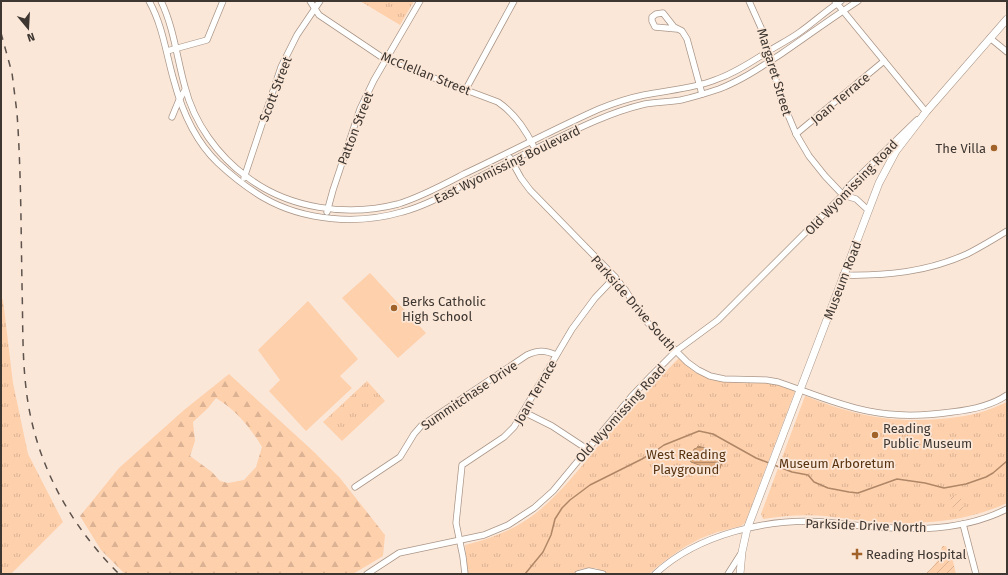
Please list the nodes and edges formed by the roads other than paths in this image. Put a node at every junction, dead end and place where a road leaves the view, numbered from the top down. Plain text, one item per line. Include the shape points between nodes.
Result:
1 (149, 1) edge
2 (161, 1) edge
3 (223, 1) edge
4 (310, 1) edge
5 (320, 1) edge
6 (420, 1) edge
7 (514, 1) edge
8 (749, 1) edge
9 (858, 1) edge
10 (838, 2) edge
11 (314, 10) junction
12 (843, 11) junction
13 (1007, 19) edge
14 (677, 29) dead end
15 (990, 38) junction
16 (176, 48) junction
17 (167, 51) junction
18 (767, 52) junction
19 (1007, 52) edge
20 (386, 60) junction
21 (770, 61) junction
22 (884, 61) junction
23 (700, 85) junction
24 (466, 89) junction
25 (185, 90) junction
26 (702, 94) junction
27 (179, 100) junction
28 (926, 112) junction
29 (172, 117) dead end
30 (796, 134) junction
31 (532, 142) junction
32 (535, 149) junction
33 (508, 154) junction
34 (512, 161) junction
35 (245, 176) junction
36 (242, 183) junction
37 (843, 195) junction
38 (396, 204) junction
39 (328, 209) junction
40 (868, 210) junction
41 (398, 213) junction
42 (326, 218) junction
43 (1007, 231) edge
44 (843, 276) junction
45 (615, 277) junction
46 (676, 351) junction
47 (556, 355) junction
48 (801, 389) junction
49 (1007, 395) edge
50 (524, 412) junction
51 (587, 449) junction
52 (356, 487) dead end
53 (1007, 510) edge
54 (963, 524) junction
55 (747, 529) junction
56 (460, 541) junction
57 (742, 552) junction
58 (367, 574) edge
59 (465, 574) edge
60 (578, 574) edge
61 (603, 574) edge
62 (654, 574) edge
63 (728, 574) edge
64 (740, 574) edge
65 (976, 574) edge

1 - 17 street, East Wyomissing Boulevard via 162,31
2 - 16 street, East Wyomissing Boulevard
3 - 16 street via 207,40
4 - 11 street, McClellan Street
5 - 11 street, Scott Street
6 - 20 street, Patton Street
7 - 24 street
8 - 18 street, Margaret Street via 762,30
9 - 12 street, East Wyomissing Boulevard
10 - 12 street
10 - 18 street, East Wyomissing Boulevard via 802,31
11 - 20 street, McClellan Street
11 - 35 street, Scott Street via 297,35 281,67
12 - 21 street, East Wyomissing Boulevard
12 - 22 street
13 - 15 main road, Museum Road
14 - 23 street via 682,31 687,39
15 - 19 street
15 - 28 main road, Museum Road
16 - 17 street
16 - 25 street, East Wyomissing Boulevard
17 - 27 street, East Wyomissing Boulevard
18 - 21 street, Margaret Street
18 - 23 street, East Wyomissing Boulevard via 733,73
20 - 24 street, McClellan Street
20 - 39 street, Patton Street via 360,109
21 - 26 street, East Wyomissing Boulevard via 735,82
21 - 30 street, Margaret Street via 780,98
22 - 28 street
22 - 30 street, Joan Terrace
23 - 26 street
23 - 31 street, East Wyomissing Boulevard via 641,95 614,104
24 - 31 street, McClellan Street via 507,108
25 - 27 street
25 - 35 street, East Wyomissing Boulevard via 206,135
26 - 32 street, East Wyomissing Boulevard via 644,104 617,112
27 - 29 street
27 - 36 street, East Wyomissing Boulevard via 195,134 207,151
28 - 37 street, Old Wyomissing Road
28 - 40 main road, Museum Road via 896,151
30 - 37 street, Margaret Street via 819,169
31 - 32 street, McClellan Street
31 - 33 street, East Wyomissing Boulevard
32 - 34 street, East Wyomissing Boulevard
33 - 34 street, Parkside Drive South
33 - 38 street, East Wyomissing Boulevard via 425,194
34 - 41 street, East Wyomissing Boulevard via 422,205
34 - 45 street, Parkside Drive South via 530,190
35 - 36 street, Scott Street
35 - 39 street, East Wyomissing Boulevard via 286,198
36 - 42 street, East Wyomissing Boulevard via 281,206
37 - 40 street, Margaret Street via 856,200
37 - 46 street, Old Wyomissing Road via 718,320
38 - 39 street, East Wyomissing Boulevard via 359,210
38 - 41 street
39 - 42 street, Patton Street
40 - 44 main road, Museum Road
41 - 42 street, East Wyomissing Boulevard via 363,219
43 - 44 street via 969,253 926,268 889,275
44 - 48 main road, Museum Road
45 - 46 street, Parkside Drive South via 641,315
45 - 47 street, Joan Terrace via 584,311
46 - 48 street, Parkside Drive South via 687,362 710,376 766,380
46 - 51 street, Old Wyomissing Road via 631,397
47 - 50 street, Joan Terrace
47 - 52 street, Summitchase Drive via 546,351 527,355 421,426 400,457
48 - 49 street, Parkside Drive South via 867,411 903,415 930,415 968,410
48 - 55 main road, Museum Road
50 - 51 street via 552,426
50 - 56 street, Joan Terrace via 507,434 462,465 456,523
51 - 56 street, Old Wyomissing Road via 553,490 528,513 500,529
53 - 54 street, Parkside Drive North
54 - 55 street, Parkside Drive North via 916,529 823,522 784,523
54 - 65 street
55 - 57 main road, Museum Road
55 - 62 street, Parkside Drive North via 698,544
56 - 58 street, Old Wyomissing Road via 399,553
56 - 59 street, Joan Terrace
57 - 63 street
57 - 64 main road, Museum Road
60 - 61 street via 590,571

